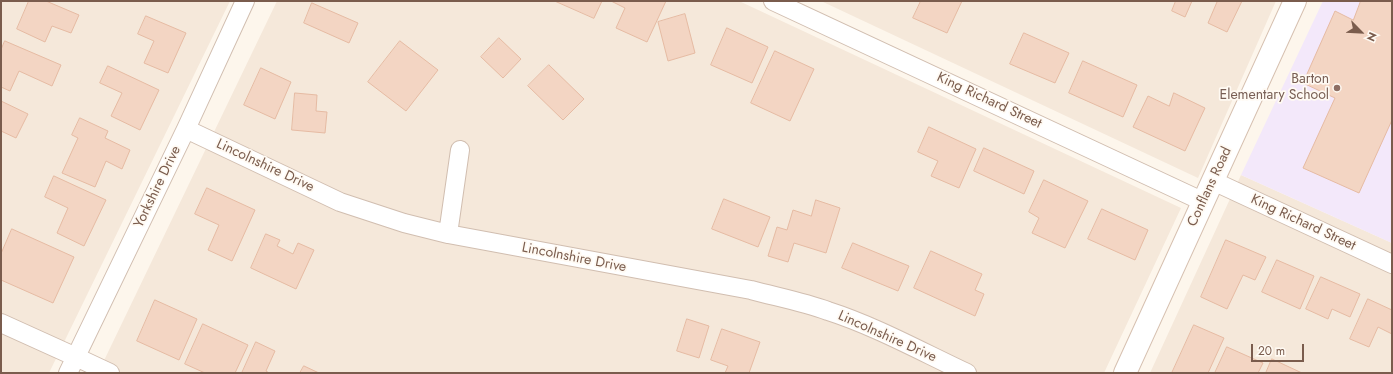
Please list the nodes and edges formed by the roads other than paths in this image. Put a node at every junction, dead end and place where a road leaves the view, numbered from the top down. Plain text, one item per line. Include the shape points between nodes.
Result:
1 (245, 1) edge
2 (773, 1) edge
3 (1295, 1) edge
4 (186, 128) junction
5 (460, 150) dead end
6 (1213, 181) junction
7 (1204, 202) junction
8 (448, 234) junction
9 (1392, 264) edge
10 (1, 323) edge
11 (76, 356) junction
12 (68, 373) edge
13 (110, 373) edge
14 (967, 373) edge
15 (1125, 373) edge

1 - 4 street, Yorkshire Drive
2 - 7 street, King Richard Street
3 - 6 main road, Conflans Road
4 - 8 street, Lincolnshire Drive via 340,202
4 - 11 street, Yorkshire Drive
5 - 8 street
6 - 7 main road, Conflans Road
6 - 9 street, King Richard Street
7 - 15 main road, Conflans Road
8 - 14 street, Lincolnshire Drive via 796,301 868,327
10 - 11 street
11 - 12 street, Yorkshire Drive
11 - 13 street

